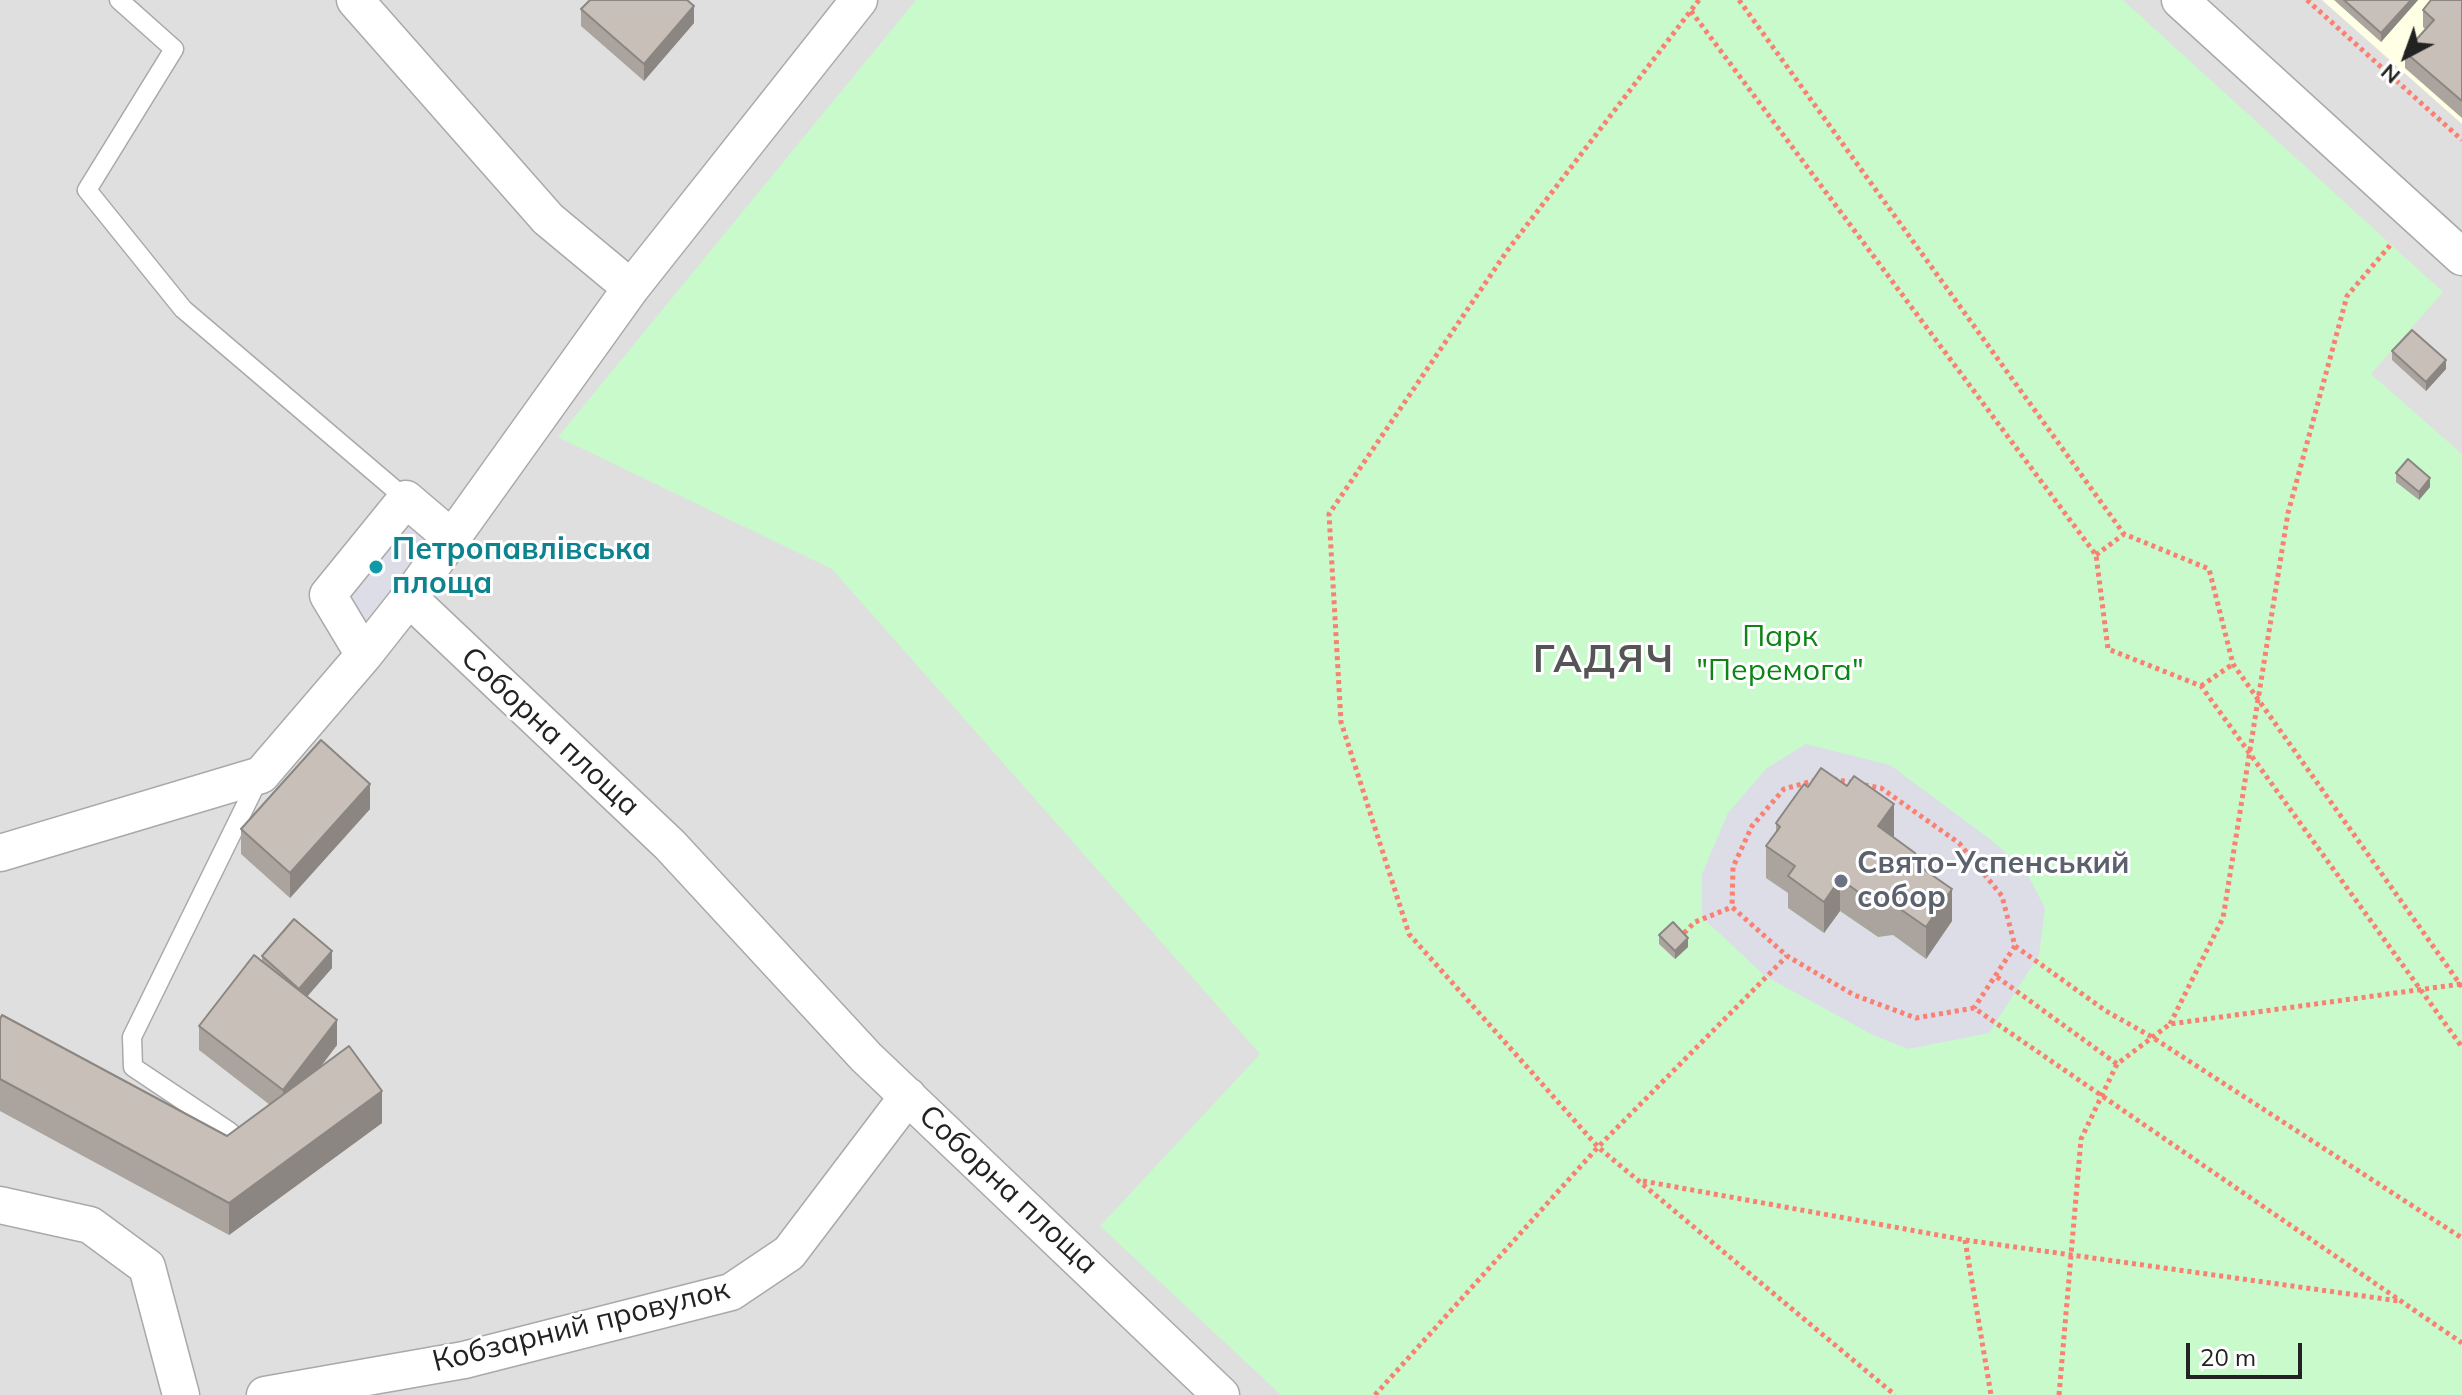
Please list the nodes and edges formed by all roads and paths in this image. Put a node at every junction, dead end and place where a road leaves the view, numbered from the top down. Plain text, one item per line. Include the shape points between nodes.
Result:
1 (119, 0) edge
2 (355, 0) edge
3 (859, 0) edge
4 (1699, 0) edge
5 (1739, 0) edge
6 (2180, 0) edge
7 (2307, 0) edge
8 (1691, 11) junction
9 (2462, 140) edge
10 (2415, 215) junction
11 (2462, 257) edge
12 (631, 288) junction
13 (406, 499) junction
14 (2124, 534) junction
15 (453, 539) junction
16 (2096, 555) junction
17 (409, 598) junction
18 (364, 655) junction
19 (2233, 664) junction
20 (2201, 686) junction
21 (2257, 701) junction
22 (2249, 757) junction
23 (261, 775) junction
24 (0, 853) edge
25 (1732, 907) junction
26 (1684, 933) edge
27 (2015, 946) junction
28 (1787, 956) junction
29 (1997, 977) junction
30 (2461, 985) edge
31 (2422, 989) junction
32 (1974, 1008) junction
33 (2170, 1024) junction
34 (2152, 1037) junction
35 (2462, 1047) edge
36 (2117, 1064) junction
37 (908, 1096) junction
38 (2101, 1096) junction
39 (230, 1132) edge
40 (1598, 1147) junction
41 (1639, 1181) junction
42 (0, 1205) edge
43 (2462, 1238) edge
44 (1965, 1240) junction
45 (2071, 1256) junction
46 (2400, 1301) junction
47 (2462, 1343) edge
48 (181, 1395) edge
49 (265, 1395) edge
50 (1221, 1395) edge
51 (1375, 1395) edge
52 (1895, 1395) edge
53 (1991, 1395) edge
54 (2059, 1395) edge

1 - 13 lane via 174,49 87,190 183,309
2 - 12 street via 548,219
3 - 12 street
4 - 8 path
5 - 14 path
6 - 10 street
7 - 9 path
8 - 16 path
8 - 40 path via 1507,251 1329,514 1341,722 1409,934
10 - 11 street
10 - 21 path via 2347,296 2288,513
12 - 15 street
13 - 15 street
13 - 18 street via 328,595
14 - 16 path
14 - 19 path via 2209,569
15 - 17 street
16 - 20 path via 2108,649
17 - 18 street
17 - 37 street, Соборна площа via 670,845
18 - 23 street
19 - 20 path
19 - 21 path
20 - 22 path
21 - 22 path
21 - 30 path
22 - 31 path
22 - 33 path via 2223,918
23 - 24 street
23 - 39 lane via 132,1037 130,1052 133,1067
25 - 26 path via 1695,922
25 - 27 path via 1733,867 1752,826 1784,789 1823,778 1881,788 1959,843 2002,896
25 - 28 path
27 - 29 path
27 - 34 path
28 - 32 path via 1854,995 1916,1018
28 - 40 path
29 - 32 path
29 - 36 path
30 - 31 path
31 - 33 path
31 - 35 path
32 - 38 path
33 - 34 path
34 - 36 path
34 - 43 path
36 - 38 path
37 - 49 street, Кобзарний провулок via 789,1253 731,1292 464,1360
37 - 50 street, Соборна площа
38 - 45 path via 2081,1139
38 - 46 path
40 - 41 path
40 - 51 path
41 - 44 path
41 - 52 path
42 - 48 street via 90,1225 147,1267
44 - 45 path
44 - 53 path
45 - 46 path
45 - 54 path
46 - 47 path

